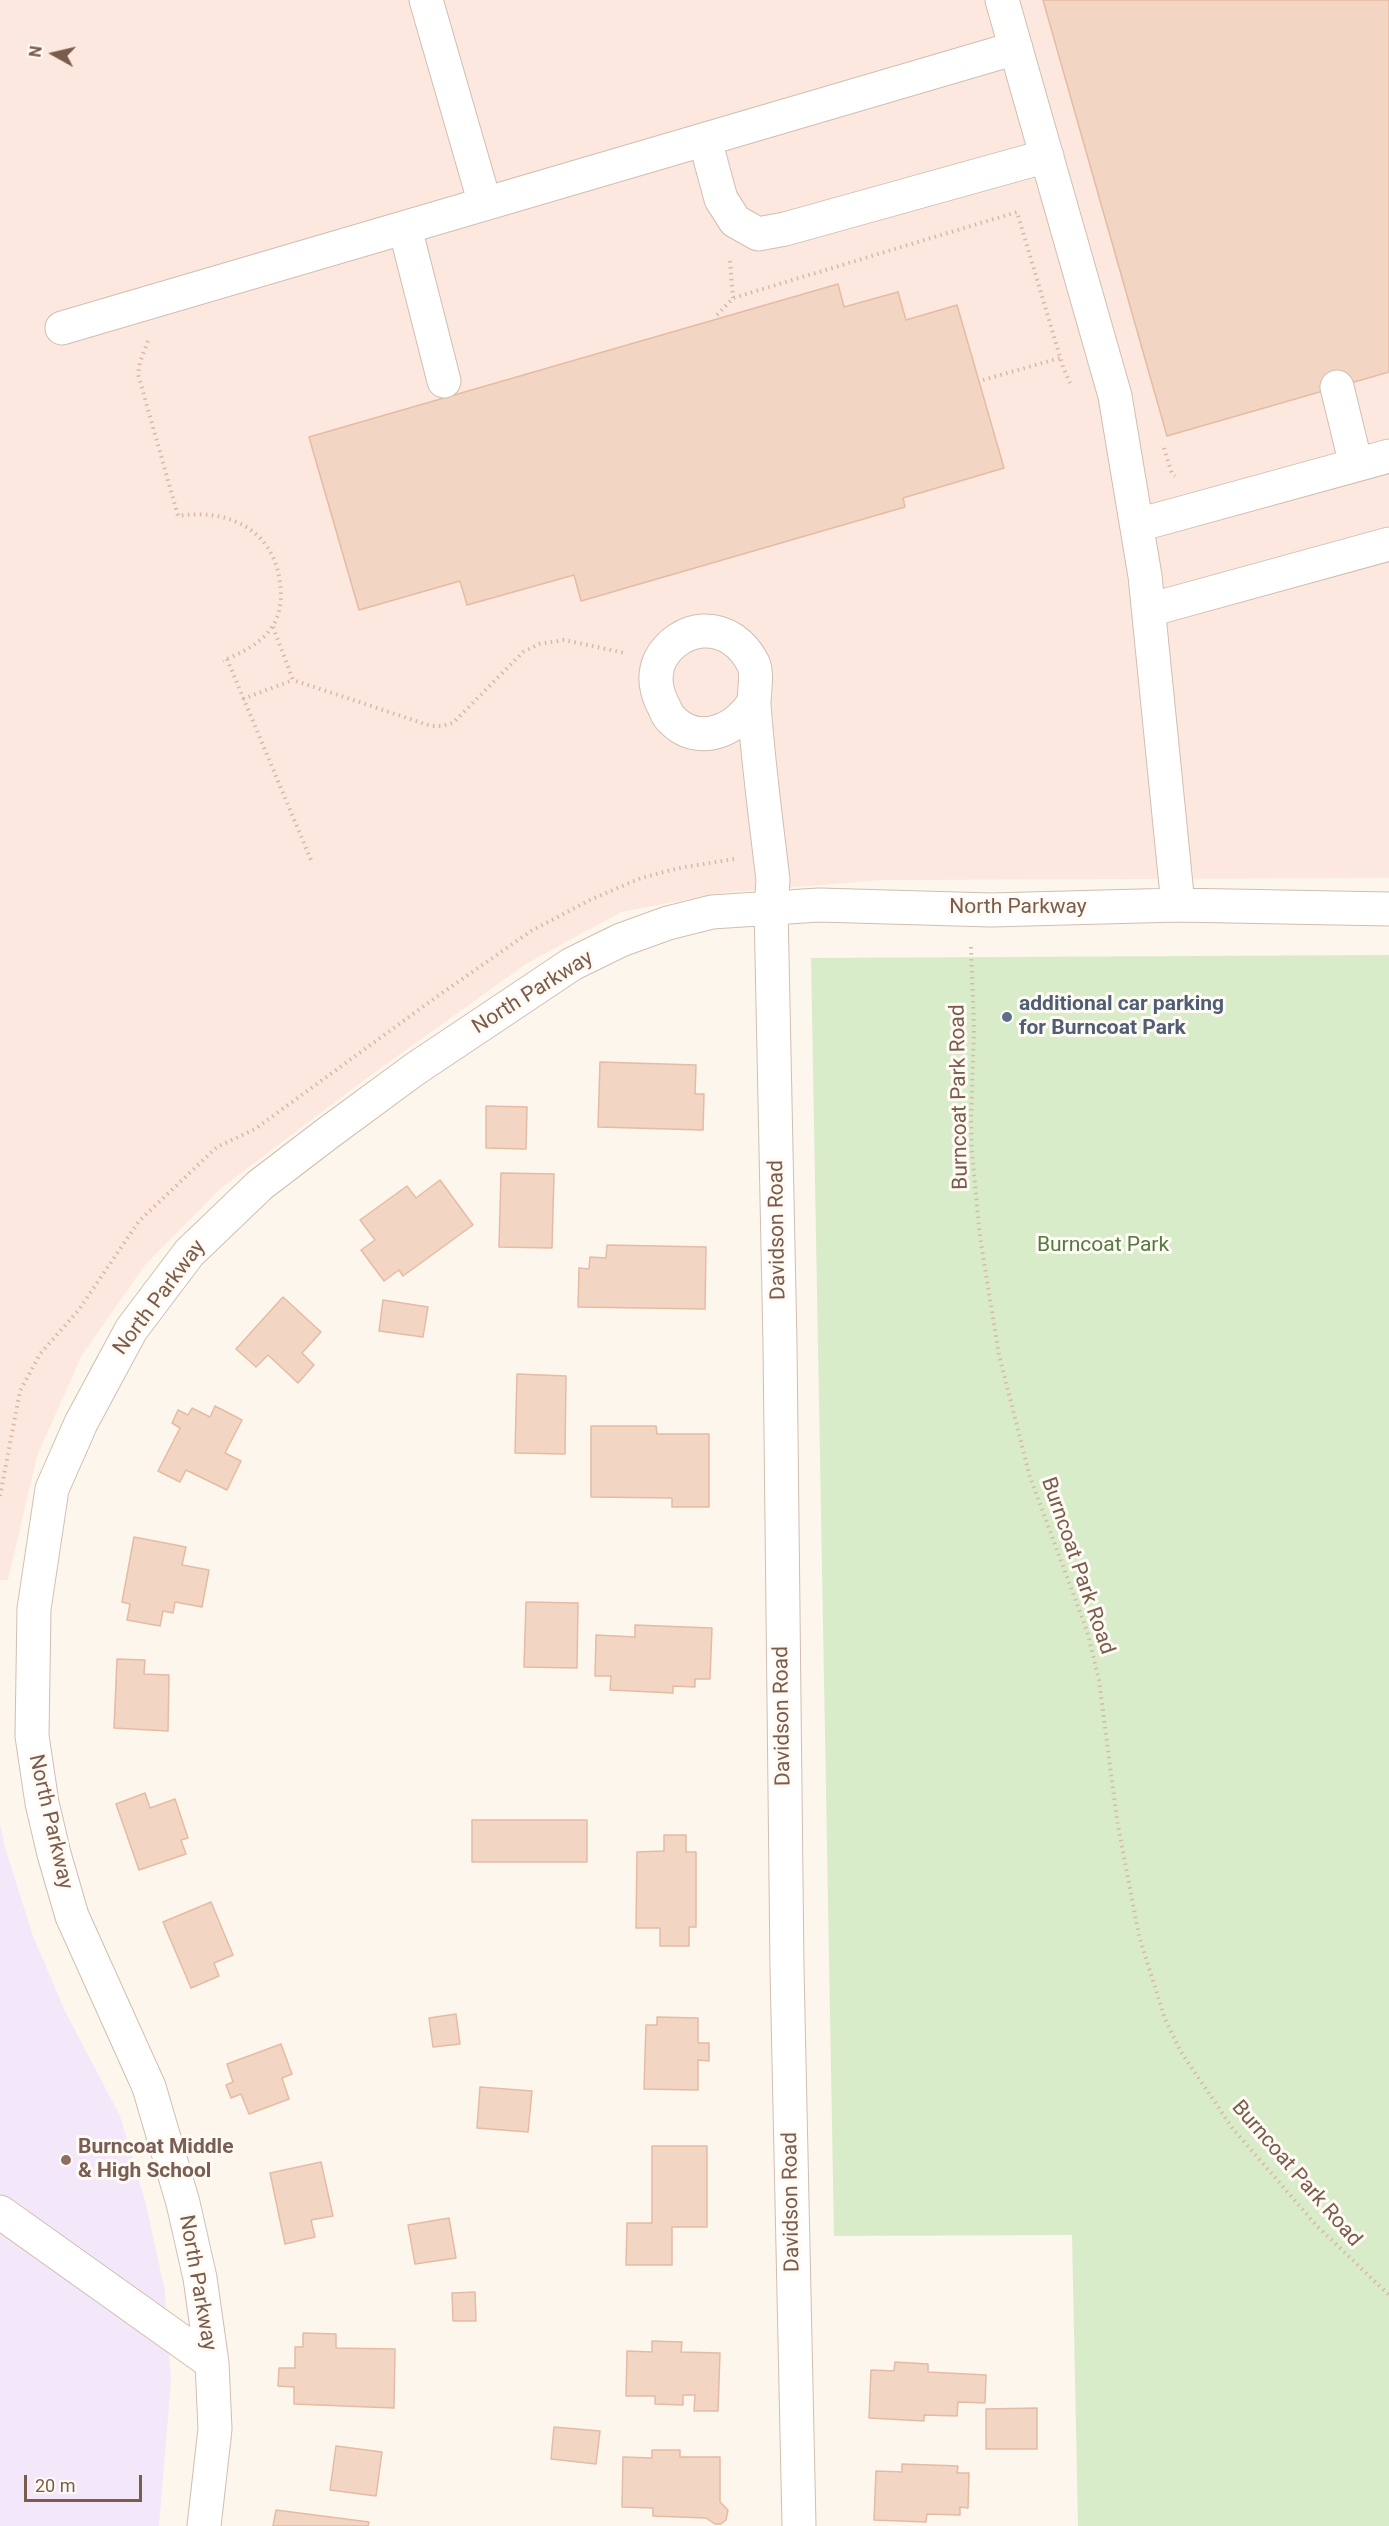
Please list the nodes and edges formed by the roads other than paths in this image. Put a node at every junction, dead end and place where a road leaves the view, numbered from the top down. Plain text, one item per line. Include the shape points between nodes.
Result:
1 (426, 0) edge
2 (1002, 0) edge
3 (1016, 48) junction
4 (705, 140) junction
5 (1047, 156) junction
6 (485, 204) junction
7 (405, 228) junction
8 (62, 328) dead end
9 (444, 381) dead end
10 (1337, 387) dead end
11 (1389, 456) edge
12 (1356, 465) junction
13 (1138, 525) junction
14 (1389, 544) edge
15 (1149, 610) junction
16 (754, 702) junction
17 (1178, 905) junction
18 (771, 907) junction
19 (1389, 909) edge
20 (0, 2212) edge
21 (212, 2363) junction
22 (204, 2526) edge
23 (799, 2526) edge

1 - 6 street
2 - 3 street
3 - 4 street
3 - 5 street
4 - 5 street via 721,199 735,220 758,234
4 - 6 street
5 - 13 street via 1115,396
6 - 7 street
7 - 8 street
7 - 9 street
10 - 12 street
11 - 12 street
12 - 13 street
13 - 15 street
14 - 15 street
15 - 17 street
16 - 16 street via 755,665 737,641 717,632 687,634 659,662 655,689 670,719 685,729 703,734 724,731 746,716
16 - 18 street, Davidson Road via 773,880
17 - 18 street, North Parkway via 991,910
17 - 19 street, North Parkway
18 - 21 street, North Parkway via 712,912 668,923 572,964 415,1069 260,1185 189,1253 131,1330 52,1489 34,1609 32,1736 42,1803 72,1916 127,2034 158,2115 200,2278
18 - 23 street, Davidson Road
20 - 21 street
21 - 22 street, North Parkway via 215,2429

